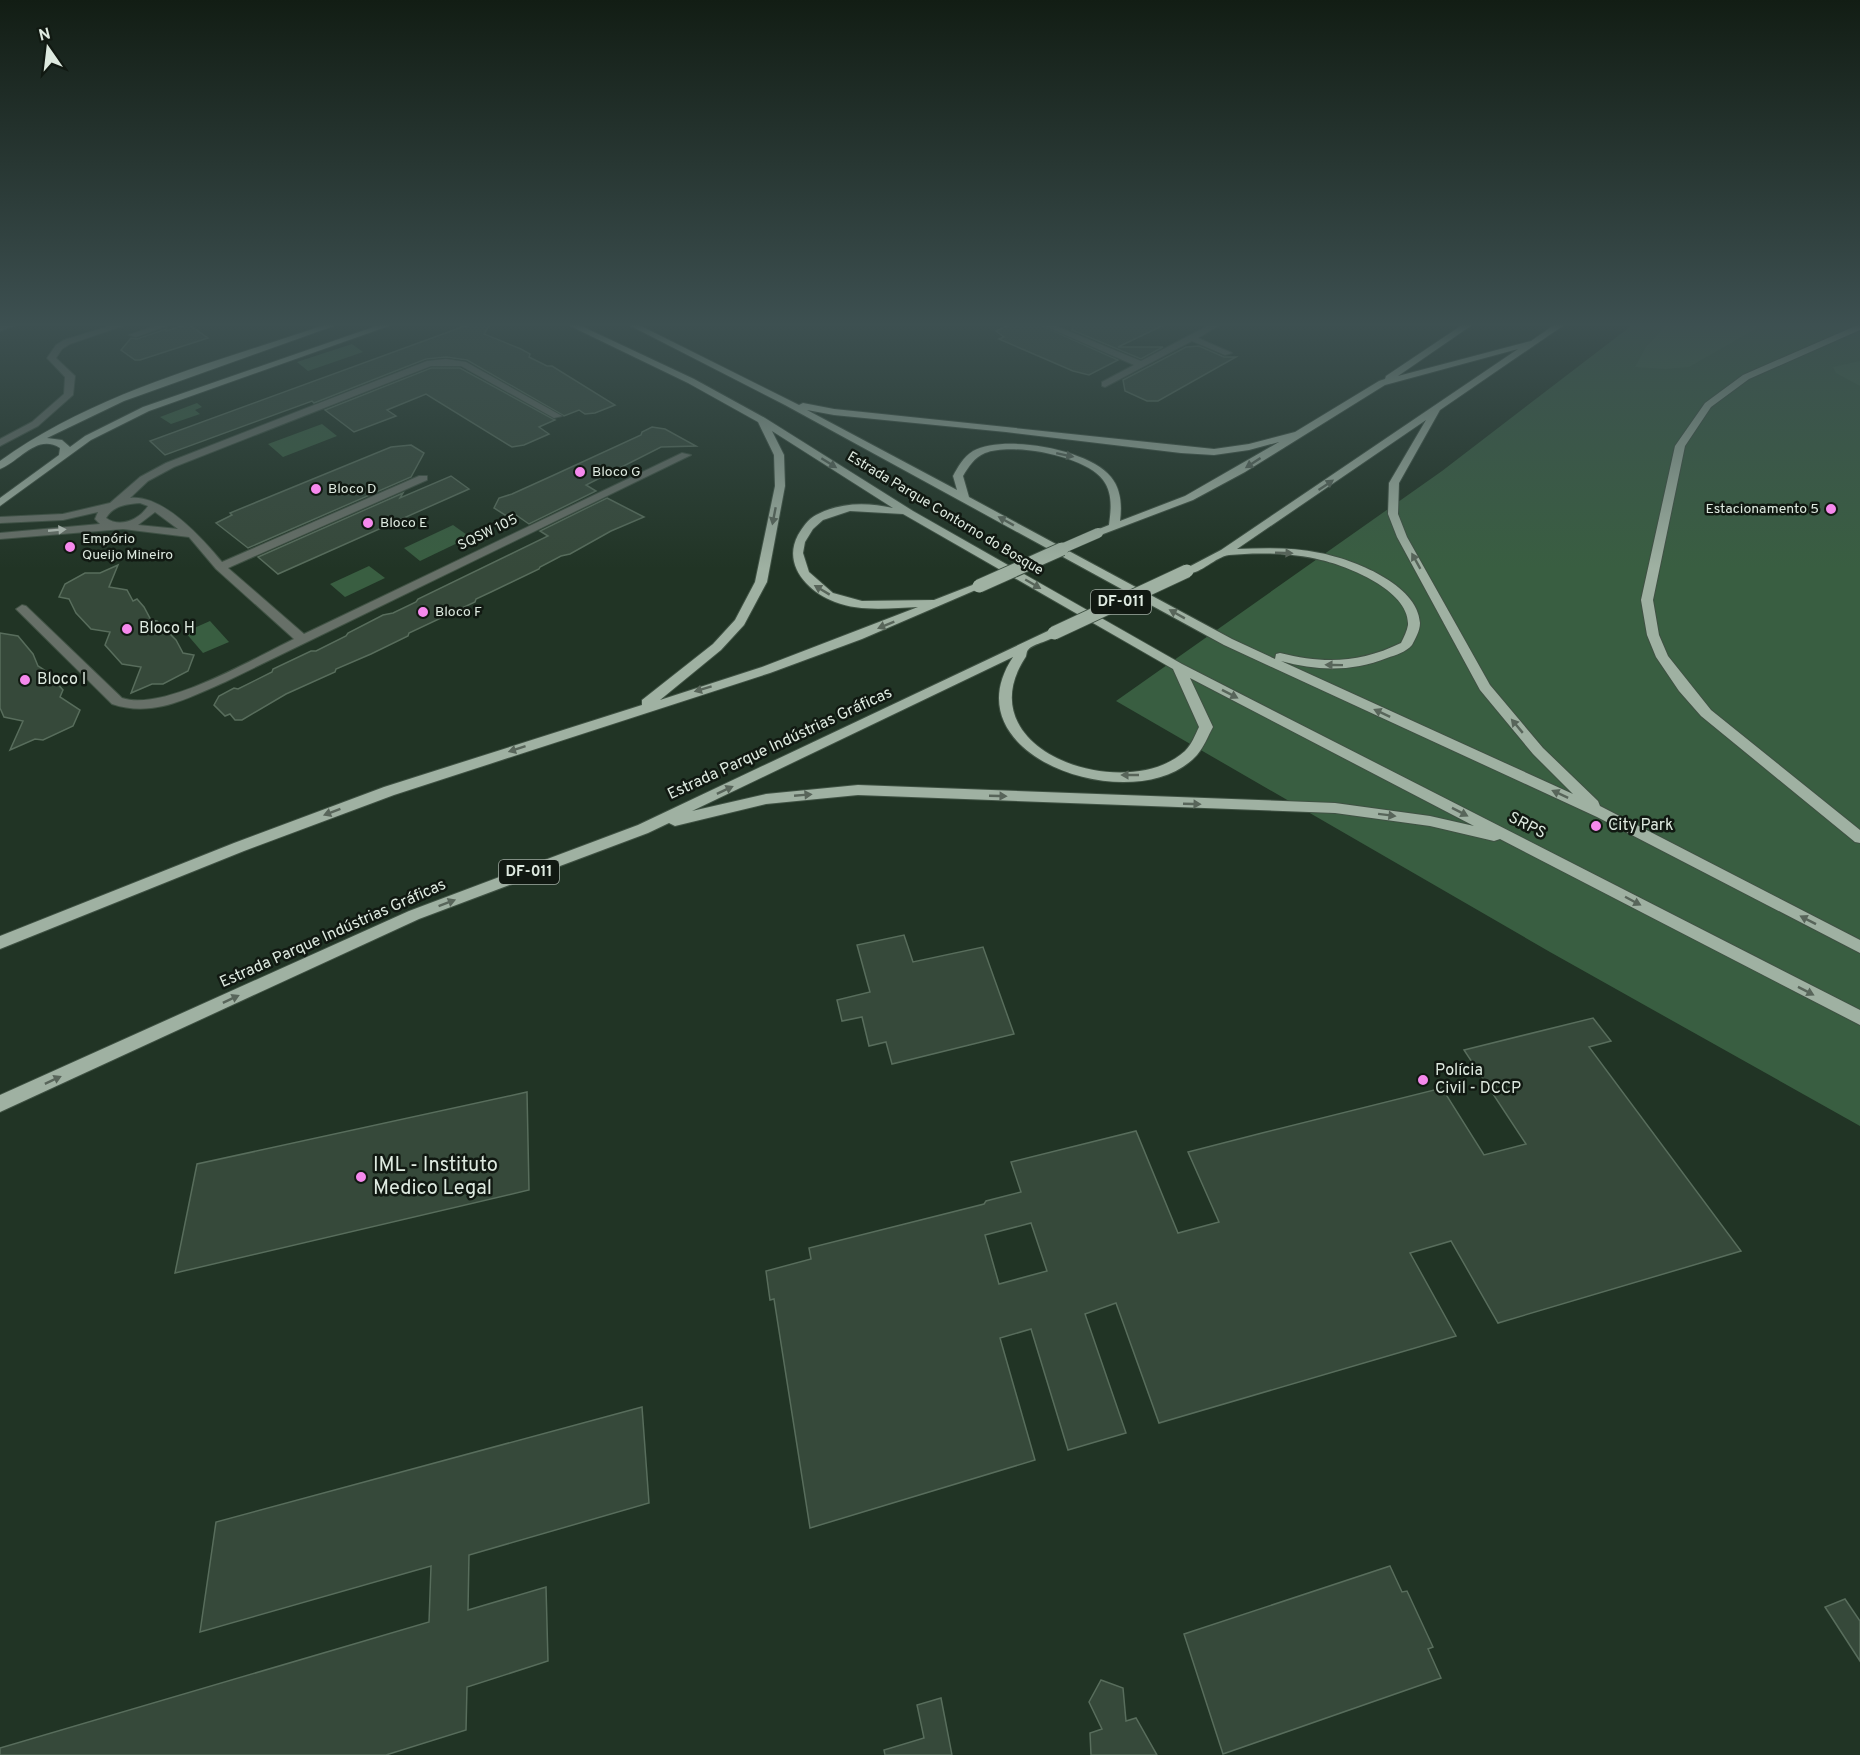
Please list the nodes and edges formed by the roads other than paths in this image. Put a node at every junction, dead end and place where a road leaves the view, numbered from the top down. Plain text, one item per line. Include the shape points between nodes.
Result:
1 (57, 405) edge
2 (108, 405) edge
3 (156, 405) edge
4 (321, 405) edge
5 (537, 405) edge
6 (735, 405) edge
7 (792, 405) edge
8 (798, 405) edge
9 (1345, 405) edge
10 (1445, 405) edge
11 (1708, 405) edge
12 (1436, 411) junction
13 (85, 414) junction
14 (557, 416) dead end
15 (762, 420) junction
16 (98, 432) junction
17 (1295, 435) junction
18 (0, 443) edge
19 (25, 447) junction
20 (63, 454) junction
21 (686, 455) dead end
22 (0, 466) edge
23 (144, 478) junction
24 (423, 478) dead end
25 (964, 498) junction
26 (0, 502) edge
27 (149, 503) junction
28 (114, 505) junction
29 (909, 513) junction
30 (0, 520) edge
31 (116, 526) junction
32 (1114, 527) junction
33 (193, 535) junction
34 (0, 536) edge
35 (1225, 552) junction
36 (220, 567) junction
37 (940, 603) junction
38 (22, 609) dead end
39 (302, 639) junction
40 (1228, 642) junction
41 (1027, 647) junction
42 (1178, 667) junction
43 (638, 710) junction
44 (1602, 813) junction
45 (643, 829) junction
46 (1860, 838) edge
47 (1517, 841) junction
48 (0, 943) edge
49 (1860, 947) edge
50 (1860, 1018) edge
51 (0, 1104) edge

1 - 18 street via 35,424
2 - 13 main road
3 - 16 main road
4 - 23 street
5 - 14 street
6 - 15 main road, Estrada Parque Contorno do Bosque
7 - 25 main road, Estrada Parque Contorno do Bosque
8 - 17 main road via 1181,450 1214,452
9 - 17 main road, Estrada Parque Indústrias Gráficas / DF-011
10 - 12 main road, Estrada Parque Indústrias Gráficas / DF-011
11 - 46 main road via 1680,446 1647,600 1653,635 1662,657 1706,713
35 -> 12 main road, Estrada Parque Indústrias Gráficas / DF-011
44 -> 12 main road via 1538,751 1485,687 1402,537 1393,514 1394,483
13 - 16 main road via 79,426
13 - 19 main road
15 -> 29 main road, Estrada Parque Contorno do Bosque
15 -> 43 main road via 779,456 780,486 761,582 740,622 717,647
16 - 20 main road
17 -> 32 main road, Estrada Parque Indústrias Gráficas / DF-011 via 1189,498
19 - 20 main road via 56,442 65,447
19 - 22 main road
20 - 26 main road
21 - 39 street, SQSW 105
23 - 27 street
23 - 28 street
24 - 36 street
25 -> 32 main road via 958,476 976,454 991,448 1019,447 1063,454 1090,464 1111,486 1118,503
40 -> 25 main road, Estrada Parque Contorno do Bosque
27 - 28 street via 133,500
27 - 31 street via 143,519
27 - 33 street
28 - 30 street via 63,517
28 - 31 street via 100,519
37 -> 29 main road via 866,604 842,600 809,582 798,563 798,544 820,517 861,506
29 -> 42 main road, Estrada Parque Contorno do Bosque
31 - 33 street
34 -> 31 street
32 - 37 main road, Estrada Parque Indústrias Gráficas / DF-011, bridge
33 - 36 street
35 -> 40 main road via 1309,554 1337,559 1364,571 1401,596 1414,621 1406,645 1371,661 1340,667 1297,662
35 - 41 main road, Estrada Parque Indústrias Gráficas / DF-011, bridge
36 - 39 street
37 -> 43 main road, Estrada Parque Indústrias Gráficas / DF-011 via 766,670
38 - 39 street, SQSW 105 via 127,707 150,706 221,679
44 -> 40 main road
42 -> 41 main road via 1206,727 1192,753 1169,768 1150,774 1070,770 1053,763 1018,734 1009,719 1005,686 1012,665
45 -> 41 main road, Estrada Parque Indústrias Gráficas / DF-011
42 -> 47 main road, SRPS
43 -> 48 main road, Estrada Parque Indústrias Gráficas / DF-011 via 389,791
49 -> 44 main road
45 -> 47 main road via 766,799 858,790 1335,808 1430,820
51 -> 45 main road, Estrada Parque Indústrias Gráficas / DF-011 via 414,915
47 -> 50 main road, SRPS

